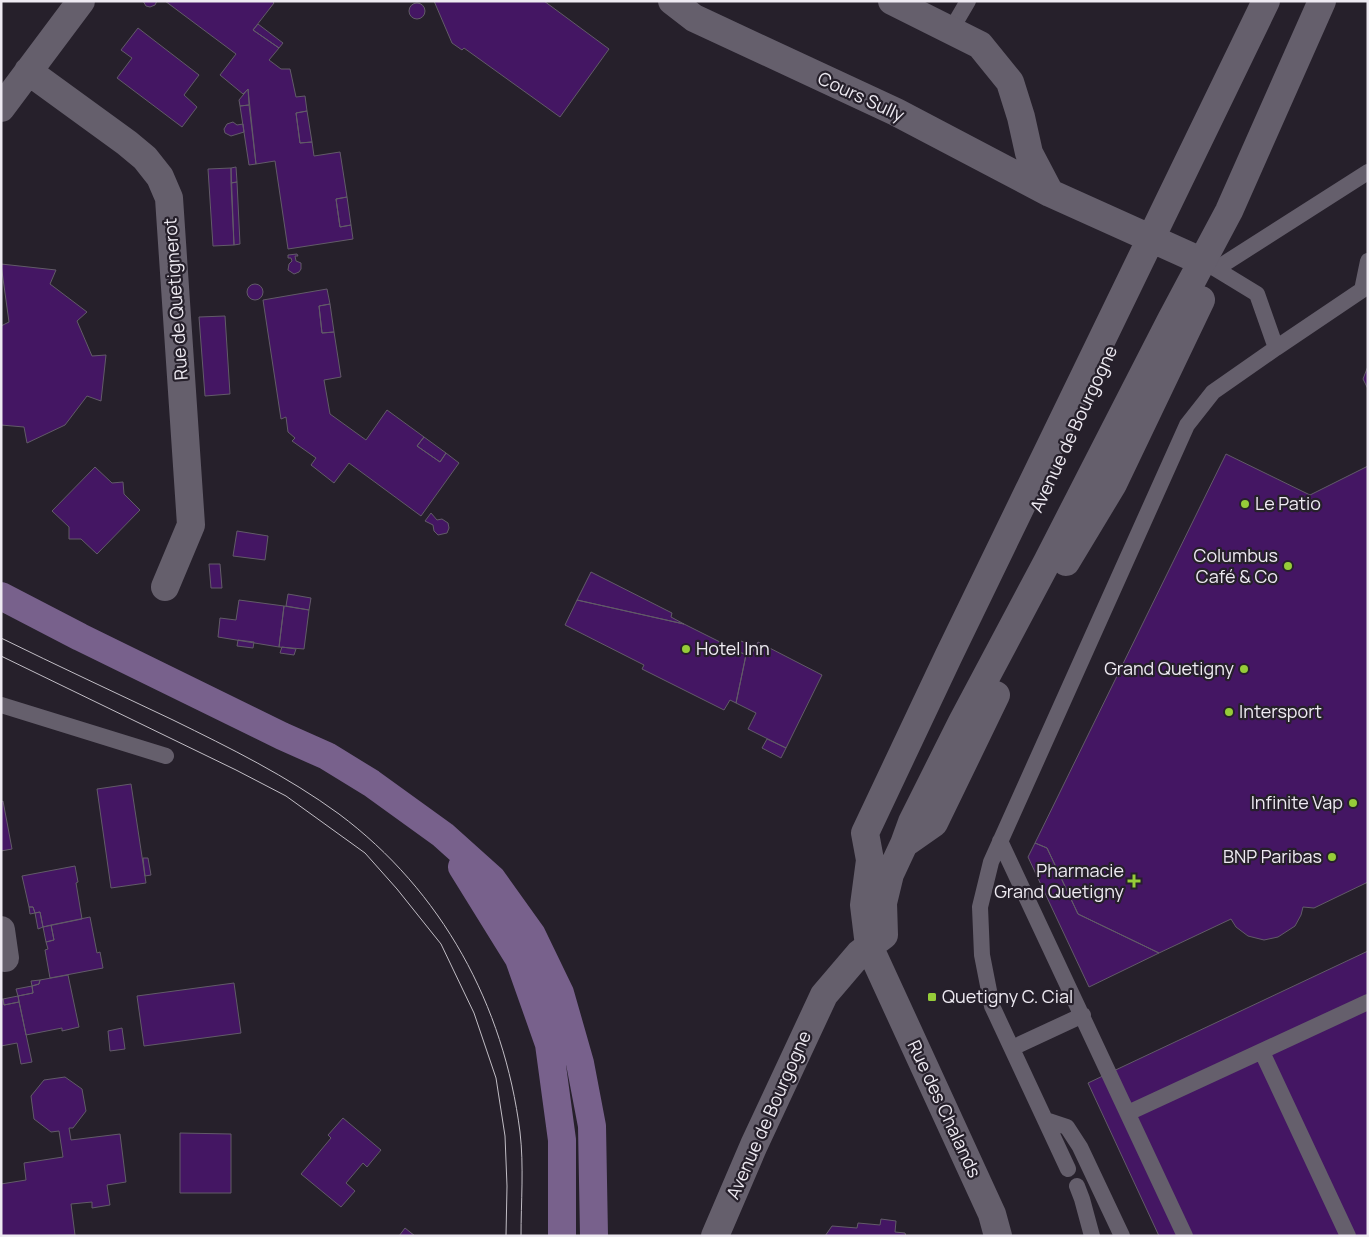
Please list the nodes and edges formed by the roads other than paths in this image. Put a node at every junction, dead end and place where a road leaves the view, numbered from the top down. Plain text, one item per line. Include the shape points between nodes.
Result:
1 (82, 1) edge
2 (672, 1) edge
3 (892, 1) edge
4 (968, 1) edge
5 (1266, 1) edge
6 (1286, 1) edge
7 (1322, 1) edge
8 (1339, 1) edge
9 (951, 30) junction
10 (28, 71) junction
11 (1, 108) edge
12 (1368, 172) edge
13 (1050, 192) junction
14 (1158, 241) junction
15 (1368, 261) edge
16 (1209, 265) junction
17 (1276, 348) junction
18 (165, 587) dead end
19 (1, 596) edge
20 (1, 705) edge
21 (166, 756) dead end
22 (443, 835) junction
23 (1000, 841) junction
24 (1, 930) edge
25 (877, 940) junction
26 (6, 958) dead end
27 (886, 984) joint
28 (1368, 1002) edge
29 (1083, 1015) junction
30 (1012, 1048) junction
31 (1262, 1052) junction
32 (1128, 1114) junction
33 (1046, 1120) junction
34 (1068, 1169) dead end
35 (1077, 1186) dead end
36 (562, 1236) edge
37 (594, 1236) edge
38 (716, 1236) edge
39 (998, 1236) edge
40 (1092, 1236) edge
41 (1122, 1236) edge
42 (1185, 1236) edge
43 (1348, 1236) edge

1 - 10 street
2 - 13 street, Cours Sully via 694,18 896,112
3 - 9 street
4 - 9 lane
5 - 14 street, Avenue de Bourgogne
6 - 14 street, Avenue de Bourgogne via 1198,182
7 - 16 street, Avenue de Bourgogne via 1229,211
8 - 16 street, Avenue de Bourgogne via 1270,157
9 - 13 street via 980,45 1010,82 1029,154
10 - 11 street
10 - 18 street, Rue de Quetignerot via 145,158 160,177 169,198 191,525
12 - 16 lane
13 - 14 street, Cours Sully
14 - 16 street, Cours Sully
14 - 25 street, Avenue de Bourgogne via 1135,302 870,860 864,906
15 - 17 lane via 1362,290
16 - 17 lane via 1257,294
16 - 25 street, Avenue de Bourgogne via 1047,562 912,822 890,874
17 - 23 lane via 1213,392 1187,425
19 - 22 main road via 327,756
20 - 21 lane
22 - 36 main road via 519,959 548,1044 562,1140
22 - 37 main road via 492,879 532,935 560,993 580,1063 592,1126
23 - 29 lane
23 - 30 lane via 991,862 980,907 982,955 992,1006
24 - 26 street
25 - 27 street, Avenue de Bourgogne
25 - 38 street, Avenue de Bourgogne via 859,954 824,995 754,1145
27 - 39 street, Rue des Chalands via 992,1214
28 - 31 lane
29 - 30 lane
29 - 32 lane
30 - 33 lane
31 - 32 lane
31 - 43 lane
32 - 42 lane
33 - 34 lane
33 - 41 lane via 1067,1126
35 - 40 lane

